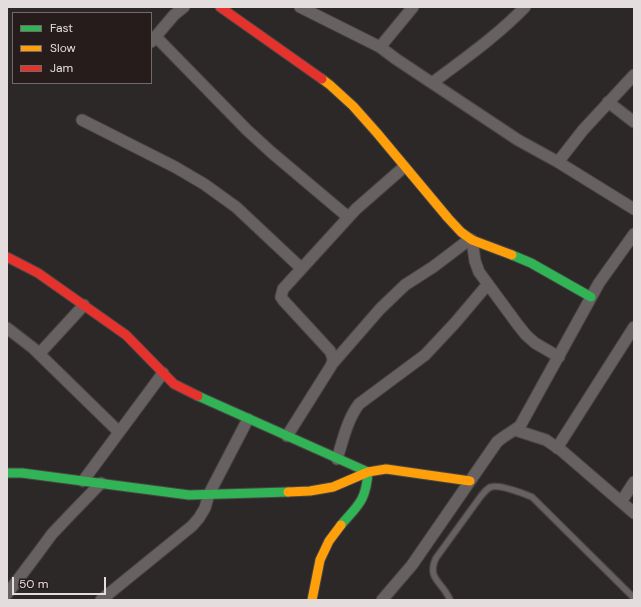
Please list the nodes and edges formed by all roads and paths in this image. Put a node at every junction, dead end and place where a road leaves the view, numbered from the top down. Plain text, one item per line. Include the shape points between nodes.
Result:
1 (184, 7) edge
2 (220, 7) edge
3 (300, 7) edge
4 (413, 7) edge
5 (526, 7) edge
6 (155, 42) edge
7 (380, 46) junction
8 (634, 75) edge
9 (432, 83) junction
10 (608, 102) junction
11 (82, 120) dead end
12 (634, 122) edge
13 (558, 162) junction
14 (404, 166) junction
15 (634, 209) edge
16 (348, 217) junction
17 (634, 234) edge
18 (471, 240) junction
19 (7, 257) edge
20 (301, 268) junction
21 (488, 284) junction
22 (592, 297) junction
23 (84, 305) junction
24 (634, 327) edge
25 (7, 328) edge
26 (39, 354) junction
27 (559, 357) junction
28 (333, 362) junction
29 (163, 373) junction
30 (248, 419) junction
31 (515, 430) junction
32 (119, 432) junction
33 (287, 436) junction
34 (557, 448) junction
35 (337, 459) junction
36 (368, 472) junction
37 (7, 473) edge
38 (83, 481) junction
39 (470, 481) junction
40 (634, 482) edge
41 (101, 483) junction
42 (209, 494) junction
43 (621, 502) junction
44 (634, 513) edge
45 (7, 594) edge
46 (634, 598) edge
47 (101, 600) edge
48 (312, 600) edge
49 (382, 600) edge
50 (450, 600) edge

1 - 6 street via 174,15
2 - 14 street via 330,85 353,106
3 - 7 street
4 - 7 street
5 - 9 street via 485,43
6 - 16 street via 246,130
7 - 9 street
8 - 10 street
9 - 13 street via 518,140
10 - 12 street
10 - 13 street
11 - 20 street via 204,184 236,207
13 - 15 street
14 - 16 street
14 - 18 street via 460,232
16 - 20 street
17 - 22 street
18 - 21 street via 479,272
18 - 22 street via 531,263
18 - 28 street via 405,285
19 - 23 street via 38,273
20 - 28 street via 283,289 281,297 330,351
21 - 27 street via 526,335
21 - 35 street via 425,355 359,404 352,413
22 - 27 street
23 - 26 street
23 - 29 street via 126,335
24 - 34 street
25 - 26 street
26 - 32 street
27 - 31 street via 524,421
28 - 33 street
29 - 30 street via 174,384 190,393
29 - 32 street
30 - 33 street
30 - 42 street
31 - 34 street via 546,440
31 - 39 street via 497,442
32 - 38 street
33 - 35 street
34 - 43 street
35 - 36 street
36 - 39 street via 386,469
36 - 42 street via 333,487
36 - 48 street via 368,484 359,505 339,527 321,556
37 - 38 street
38 - 41 street
39 - 49 street via 412,565
40 - 43 street
41 - 42 street via 189,495
41 - 45 street via 52,534
42 - 47 street via 200,518 192,526
43 - 44 street
46 - 50 lane via 532,498 498,486 491,487 481,496 433,565 432,572

